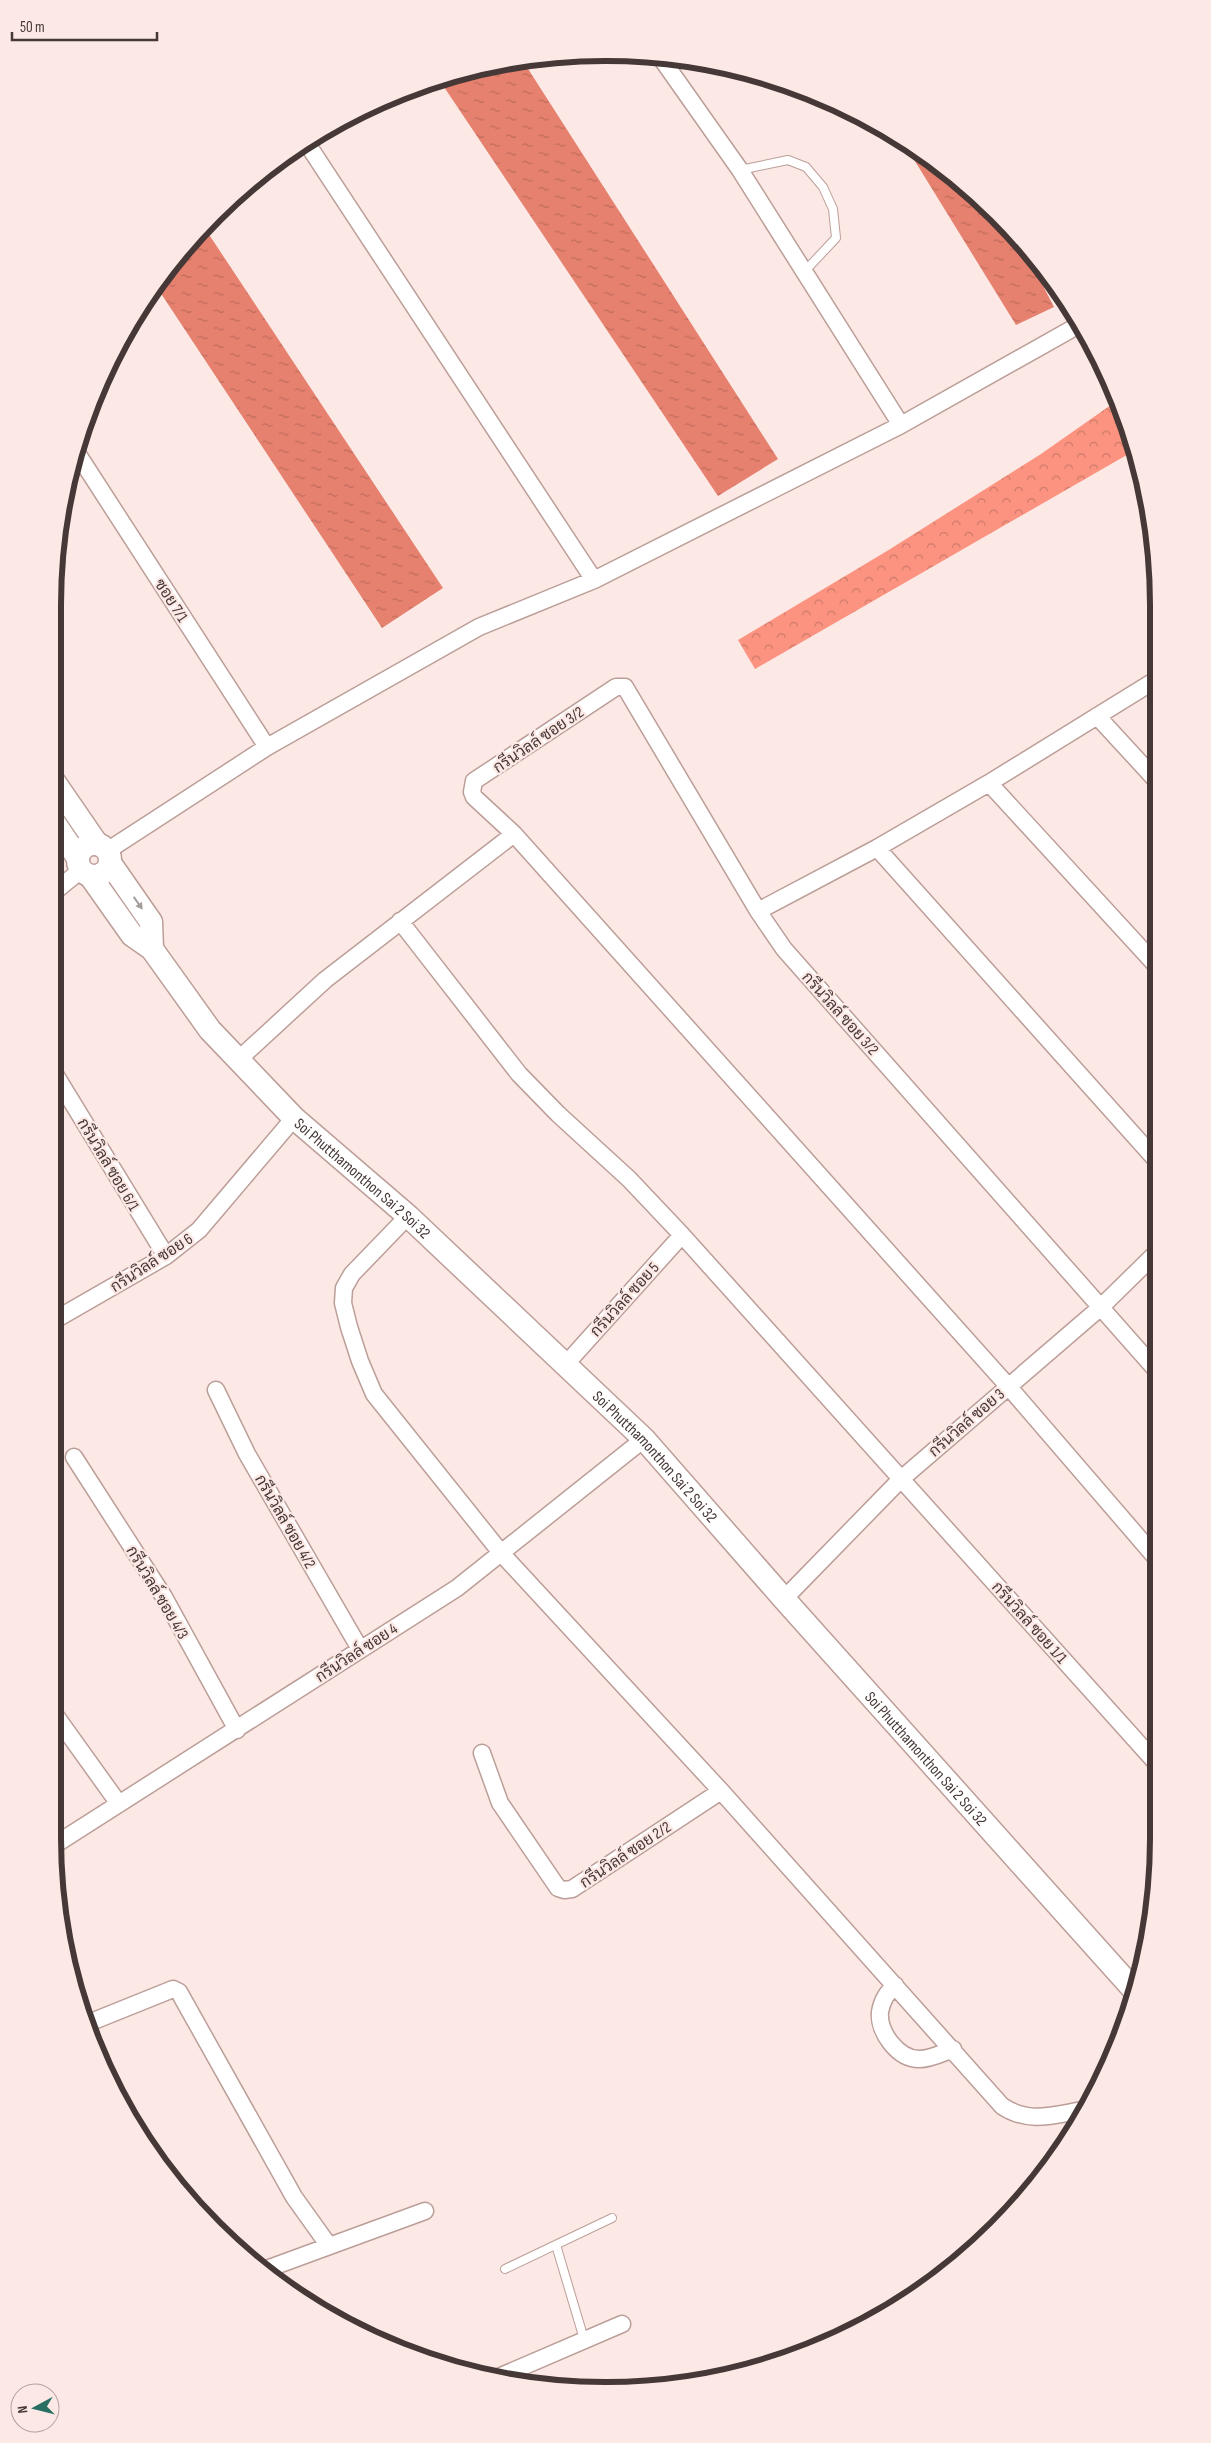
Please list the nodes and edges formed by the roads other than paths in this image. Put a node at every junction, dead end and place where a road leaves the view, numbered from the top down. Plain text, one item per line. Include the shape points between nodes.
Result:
1 (666, 65) edge
2 (310, 148) edge
3 (740, 170) junction
4 (804, 272) junction
5 (1074, 328) edge
6 (901, 425) junction
7 (81, 460) edge
8 (594, 580) junction
9 (1150, 683) edge
10 (1097, 716) junction
11 (268, 747) junction
12 (1150, 774) edge
13 (989, 783) junction
14 (61, 792) edge
15 (61, 834) edge
16 (514, 834) junction
17 (877, 848) junction
18 (105, 853) junction
19 (83, 868) junction
20 (61, 886) edge
21 (758, 911) junction
22 (400, 921) junction
23 (152, 948) junction
24 (1150, 959) edge
25 (238, 1060) junction
26 (61, 1086) edge
27 (294, 1118) junction
28 (1150, 1153) edge
29 (408, 1216) junction
30 (682, 1234) junction
31 (166, 1256) junction
32 (1150, 1259) edge
33 (1101, 1307) junction
34 (61, 1316) edge
35 (1150, 1363) edge
36 (566, 1364) junction
37 (1008, 1386) junction
38 (216, 1390) dead end
39 (644, 1439) junction
40 (74, 1457) dead end
41 (900, 1480) junction
42 (1150, 1550) edge
43 (502, 1554) junction
44 (784, 1599) junction
45 (360, 1649) junction
46 (61, 1724) edge
47 (237, 1730) junction
48 (482, 1753) dead end
49 (1150, 1756) edge
50 (721, 1791) junction
51 (119, 1804) junction
52 (61, 1841) edge
53 (895, 1985) junction
54 (1129, 1985) edge
55 (93, 2021) edge
56 (953, 2050) junction
57 (1076, 2111) edge
58 (426, 2211) dead end
59 (612, 2218) dead end
60 (556, 2245) junction
61 (329, 2246) junction
62 (272, 2267) edge
63 (505, 2269) dead end
64 (622, 2324) dead end
65 (584, 2339) junction
66 (508, 2373) edge

1 - 3 street
2 - 8 street
3 - 4 street
3 - 4 lane via 788,160 806,167 823,187 834,209 836,238
4 - 6 street
5 - 6 street
6 - 8 street
7 - 11 street, ซอย 7/1
8 - 11 street via 479,627
9 - 10 street
10 - 12 street
10 - 13 street
11 - 18 street
13 - 17 street
13 - 24 street
14 - 18 street
15 - 19 street, Soi Phutthamonthon Sai 2 Soi 32
16 - 21 street, กรีนวิลล์ ซอย 3/2 via 474,797 474,781 616,687 625,687
16 - 22 street
16 - 37 street, กรีนวิลล์ ซอย 3/2
17 - 21 street
17 - 28 street
18 - 19 street via 103,874
18 - 19 street via 85,847
18 -> 23 street via 151,922
19 - 20 street
19 - 23 street, Soi Phutthamonthon Sai 2 Soi 32 via 132,935
21 - 33 street, กรีนวิลล์ ซอย 3/2 via 784,949
22 - 25 street via 325,980
22 - 30 street, กรีนวิลล์ ซอย 1/1 via 519,1074
23 - 25 street, Soi Phutthamonthon Sai 2 Soi 32 via 210,1030
25 - 27 street, Soi Phutthamonthon Sai 2 Soi 32
26 - 31 street, กรีนวิลล์ ซอย 6/1
27 - 29 street, Soi Phutthamonthon Sai 2 Soi 32
27 - 31 street, กรีนวิลล์ ซอย 6 via 199,1230
29 - 36 street, Soi Phutthamonthon Sai 2 Soi 32
29 - 43 street via 352,1274 344,1288 349,1327 374,1394
30 - 36 street, กรีนวิลล์ ซอย 5
30 - 41 street, กรีนวิลล์ ซอย 1/1
31 - 34 street, กรีนวิลล์ ซอย 6
32 - 33 street, กรีนวิลล์ ซอย 3
33 - 35 street, กรีนวิลล์ ซอย 3/2
33 - 37 street, กรีนวิลล์ ซอย 3
36 - 39 street, Soi Phutthamonthon Sai 2 Soi 32
37 - 41 street, กรีนวิลล์ ซอย 3
37 - 42 street, กรีนวิลล์ ซอย 3/2
38 - 45 street, กรีนวิลล์ ซอย 4/2 via 247,1454
39 - 43 street, กรีนวิลล์ ซอย 4
39 - 44 street, Soi Phutthamonthon Sai 2 Soi 32
40 - 47 street, กรีนวิลล์ ซอย 4/3 via 164,1598
41 - 44 street, กรีนวิลล์ ซอย 3
41 - 49 street, กรีนวิลล์ ซอย 1/1
43 - 45 street, กรีนวิลล์ ซอย 4 via 457,1588
43 - 50 street
44 - 54 street, Soi Phutthamonthon Sai 2 Soi 32
45 - 47 street, กรีนวิลล์ ซอย 4
46 - 51 street
47 - 51 street, กรีนวิลล์ ซอย 4
48 - 50 street, กรีนวิลล์ ซอย 2/2 via 500,1803 558,1888 564,1890 572,1889 612,1864
50 - 53 street
51 - 52 street, กรีนวิลล์ ซอย 4
53 - 56 street
53 - 56 street via 884,1997 880,2013 888,2039 898,2051 919,2059
55 - 61 street via 172,1989 179,1992 294,2197
56 - 57 street via 1002,2106 1015,2114 1036,2117
58 - 61 street
59 - 60 lane
60 - 63 lane
60 - 65 lane
61 - 62 street
64 - 65 street
65 - 66 street

